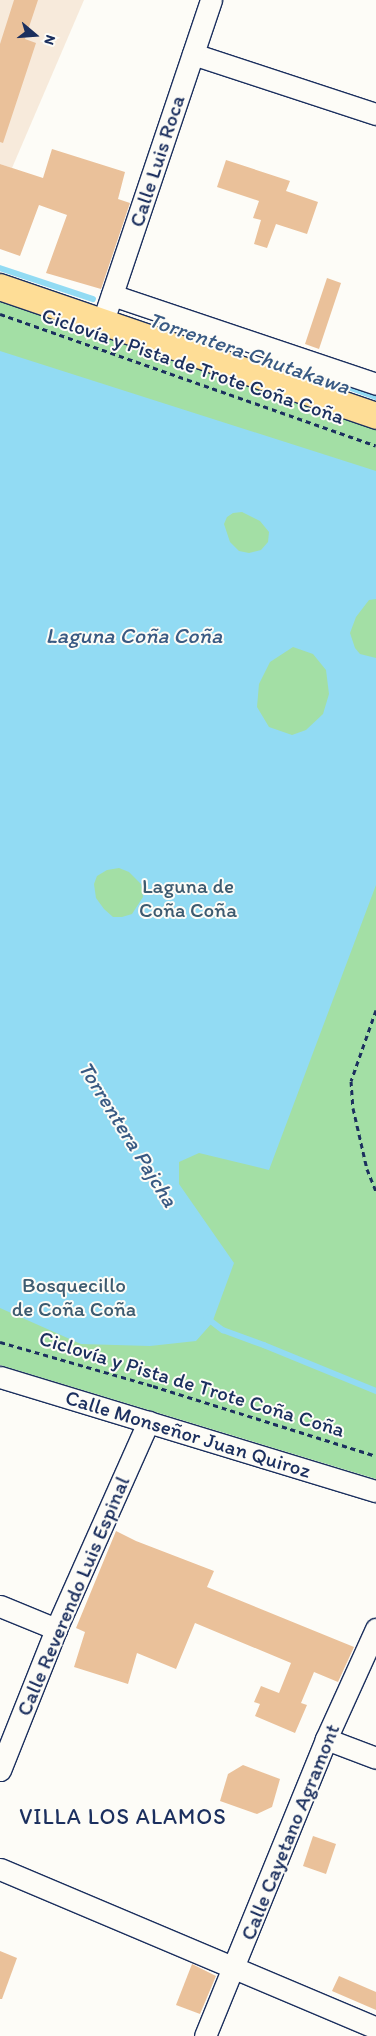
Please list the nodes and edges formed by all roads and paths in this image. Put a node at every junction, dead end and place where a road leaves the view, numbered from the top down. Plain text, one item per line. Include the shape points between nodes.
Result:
1 (211, 0) edge
2 (193, 54) junction
3 (376, 114) edge
4 (0, 287) edge
5 (112, 295) junction
6 (0, 314) edge
7 (103, 321) junction
8 (201, 338) junction
9 (376, 384) edge
10 (376, 416) edge
11 (376, 446) edge
12 (376, 1010) edge
13 (376, 1191) edge
14 (0, 1342) edge
15 (0, 1377) edge
16 (148, 1422) junction
17 (376, 1456) edge
18 (376, 1491) edge
19 (0, 1606) edge
20 (56, 1629) junction
21 (376, 1629) edge
22 (326, 1739) junction
23 (376, 1758) edge
24 (0, 1770) edge
25 (0, 1869) edge
26 (234, 1967) junction
27 (376, 2028) edge
28 (205, 2036) edge

1 - 2 street, Calle Luis Roca
2 - 3 street
2 - 5 street, Calle Luis Roca
4 - 7 main road
5 - 7 street, Calle Luis Roca
5 - 8 street
6 - 11 path, Ciclovía y Pista de Trote Coña Coña
7 - 8 main road
8 - 9 street via 315,362
8 - 10 main road
12 - 13 path via 351,1081 353,1108 365,1161
14 - 17 path, Ciclovía y Pista de Trote Coña Coña via 154,1386
15 - 16 street, Calle Monseñor Juan Quiroz
16 - 18 street, Calle Monseñor Juan Quiroz
16 - 20 street, Calle Reverendo Luis Espinal
19 - 20 street
20 - 24 street, Calle Reverendo Luis Espinal
21 - 22 street, Calle Cayetano Agramont
22 - 23 street
22 - 26 street, Calle Cayetano Agramont
25 - 26 street
26 - 27 street
26 - 28 street, Calle Cayetano Agramont

